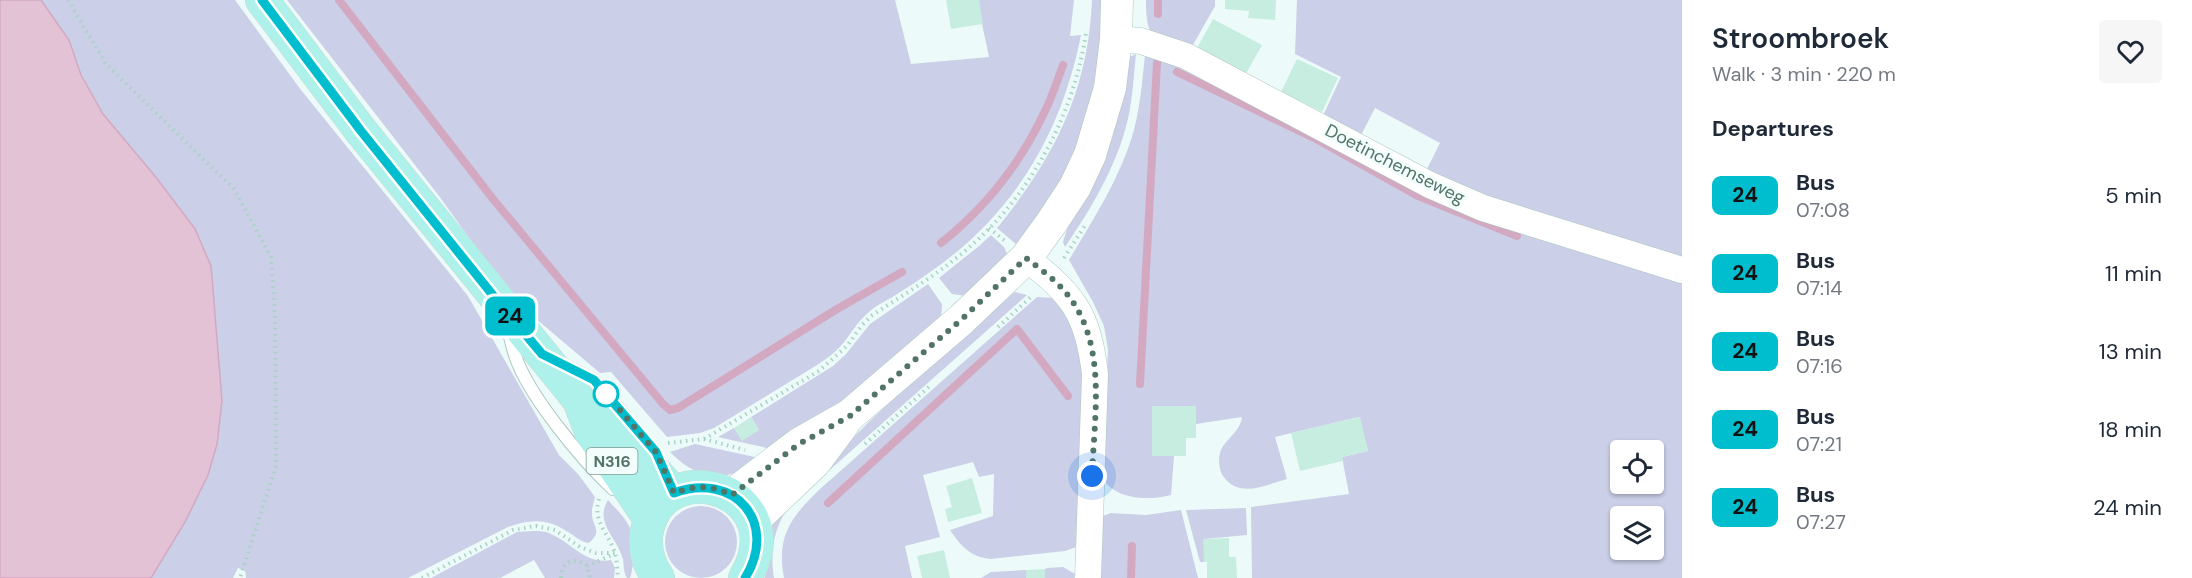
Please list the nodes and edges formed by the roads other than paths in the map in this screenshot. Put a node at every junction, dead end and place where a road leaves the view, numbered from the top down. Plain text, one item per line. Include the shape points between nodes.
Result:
1 (262, 0) edge
2 (1117, 0) edge
3 (1116, 39) junction
4 (1026, 258) junction
5 (1682, 270) edge
6 (504, 309) junction
7 (542, 354) junction
8 (579, 400) junction
9 (850, 416) junction
10 (636, 428) dead end
11 (656, 452) dead end
12 (674, 493) junction
13 (732, 495) junction
14 (650, 519) junction
15 (753, 521) junction
16 (652, 575) edge
17 (745, 578) edge
18 (1088, 578) edge

1 - 6 main road, N316
2 - 3 street
3 - 4 street via 1110,88 1090,155 1075,187
3 - 5 street, Doetinchemseweg via 1141,41 1186,56 1430,185 1483,208
4 - 9 street
4 - 18 street via 1065,292 1084,321 1092,344 1095,374
6 - 7 main road, N316
6 - 14 lane via 515,356 534,393 611,488
7 - 8 main road, N316
7 - 10 lane via 594,380
8 - 12 main road, N316 via 607,418
8 - 14 main road, N316 via 591,432
9 - 13 street via 799,444
9 - 15 street via 815,462
11 - 12 lane
12 - 13 main road via 704,486
12 - 14 main road
13 - 15 main road via 745,506
14 - 16 main road via 645,536
15 - 17 main road via 757,550

